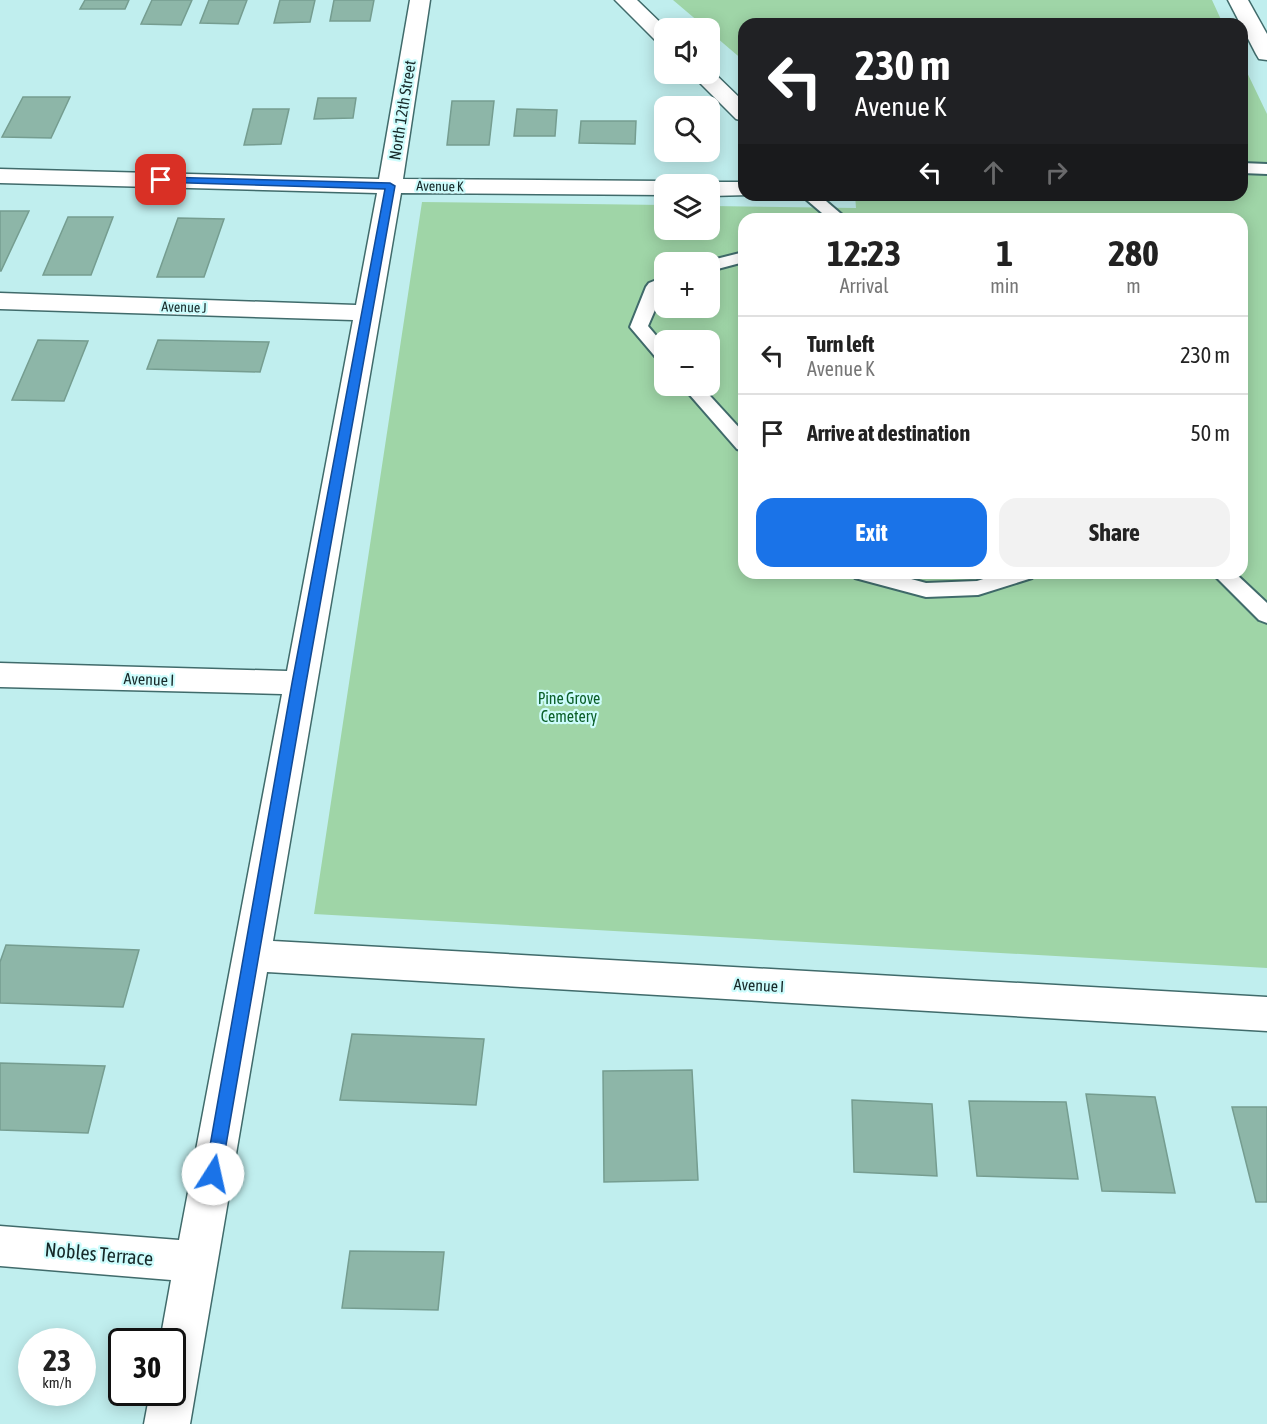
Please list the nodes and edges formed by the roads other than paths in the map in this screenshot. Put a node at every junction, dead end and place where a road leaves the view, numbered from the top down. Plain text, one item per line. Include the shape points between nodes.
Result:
1 (420, 0) edge
2 (625, 0) edge
3 (1238, 0) edge
4 (1248, 18) edge
5 (1248, 19) edge
6 (654, 28) edge
7 (1267, 54) edge
8 (712, 84) edge
9 (738, 108) edge
10 (1248, 168) edge
11 (1267, 169) edge
12 (0, 176) edge
13 (390, 186) junction
14 (654, 188) edge
15 (720, 189) edge
16 (738, 189) edge
17 (816, 201) edge
18 (832, 213) edge
19 (738, 259) edge
20 (720, 263) edge
21 (654, 290) edge
22 (0, 301) edge
23 (368, 313) junction
24 (654, 344) edge
25 (700, 396) edge
26 (738, 438) edge
27 (884, 579) edge
28 (1006, 579) edge
29 (1228, 579) edge
30 (1267, 615) edge
31 (0, 675) edge
32 (299, 683) junction
33 (251, 955) junction
34 (1267, 1014) edge
35 (0, 1246) edge
36 (198, 1262) junction
37 (167, 1424) edge

1 - 13 street, North 12th Street
2 - 6 street
3 - 4 street
5 - 7 street
8 - 9 street
10 - 11 lane
12 - 13 street, Avenue K
13 - 14 street, Avenue K
13 - 23 street, North 12th Street
15 - 16 street
17 - 18 lane
19 - 20 lane
21 - 24 lane via 639,327
22 - 23 street, Avenue J
23 - 32 street, North 12th Street
25 - 26 lane
27 - 28 lane via 926,590 978,588
29 - 30 lane
31 - 32 street, Avenue I
32 - 33 street, North 12th Street
33 - 34 street, Avenue I
33 - 36 street, North 12th Street
35 - 36 street, Nobles Terrace
36 - 37 street, North 12th Street

